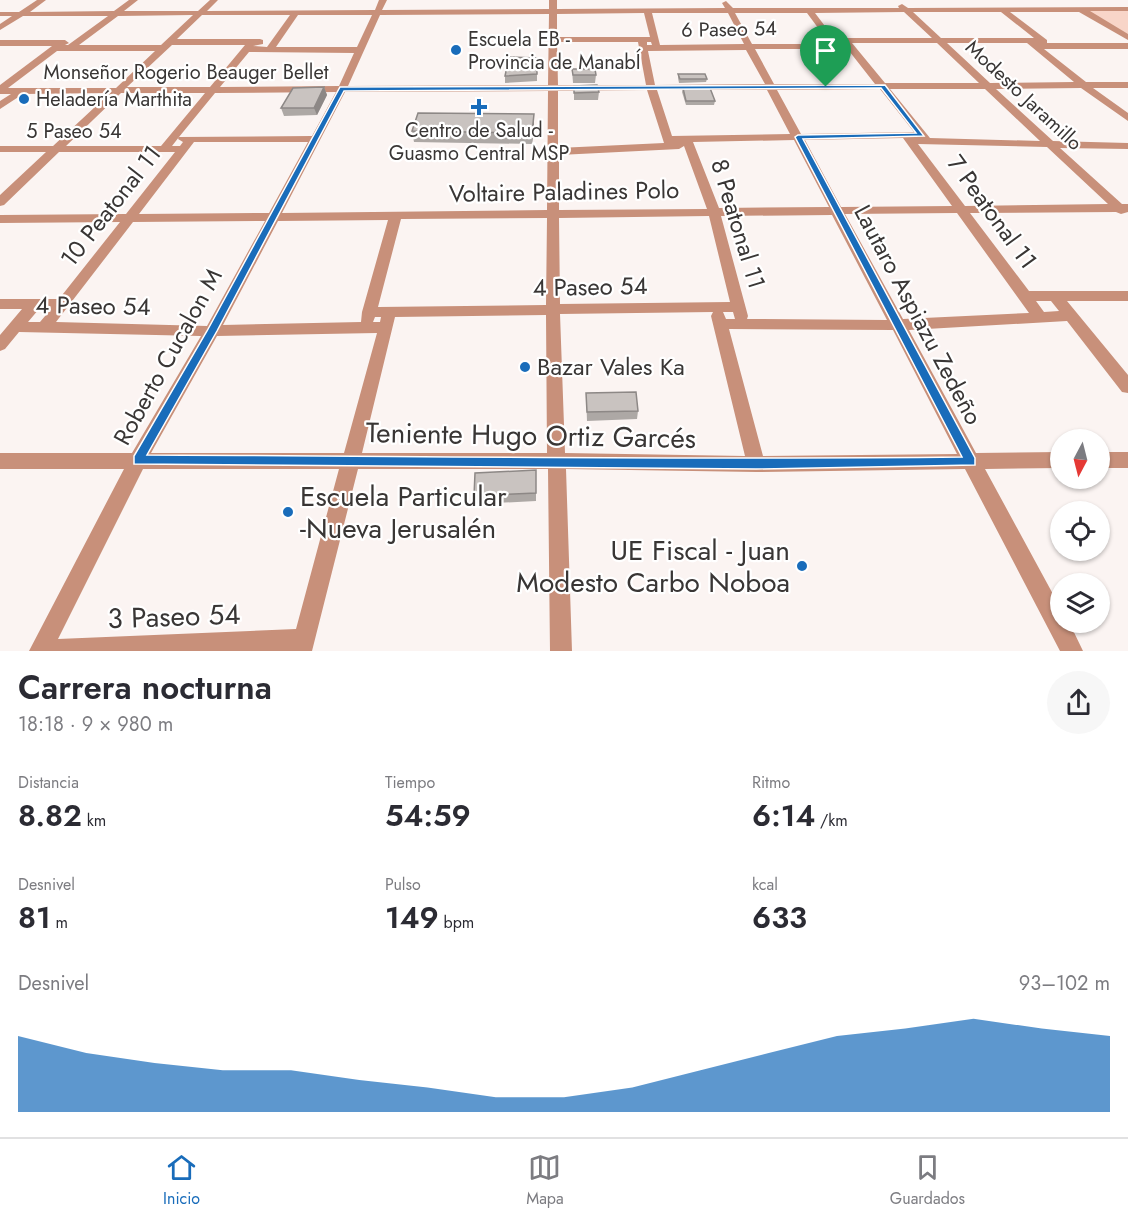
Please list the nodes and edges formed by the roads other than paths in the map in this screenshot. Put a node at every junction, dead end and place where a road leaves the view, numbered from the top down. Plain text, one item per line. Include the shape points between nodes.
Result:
1 (42, 0) edge
2 (134, 0) edge
3 (214, 0) edge
4 (383, 0) edge
5 (471, 0) edge
6 (553, 0) edge
7 (631, 0) edge
8 (819, 0) edge
9 (896, 0) edge
10 (971, 0) edge
11 (1066, 0) edge
12 (727, 5) edge
13 (982, 9) junction
14 (1002, 9) junction
15 (1080, 9) junction
16 (1128, 9) edge
17 (632, 10) junction
18 (647, 10) junction
19 (809, 10) junction
20 (826, 10) junction
21 (906, 10) junction
22 (469, 11) junction
23 (553, 11) junction
24 (296, 12) junction
25 (377, 12) junction
26 (117, 13) junction
27 (200, 13) junction
28 (0, 14) edge
29 (21, 14) junction
30 (0, 28) edge
31 (1128, 38) edge
32 (553, 39) junction
33 (938, 40) junction
34 (275, 42) junction
35 (841, 43) junction
36 (1039, 43) junction
37 (0, 44) edge
38 (643, 44) junction
39 (656, 44) junction
40 (167, 45) junction
41 (250, 45) junction
42 (58, 46) junction
43 (74, 46) junction
44 (1128, 46) edge
45 (749, 47) junction
46 (269, 50) junction
47 (359, 50) junction
48 (1083, 85) junction
49 (1128, 85) edge
50 (882, 86) junction
51 (988, 86) junction
52 (651, 87) junction
53 (771, 87) junction
54 (553, 88) junction
55 (342, 89) junction
56 (0, 90) edge
57 (119, 90) junction
58 (213, 90) junction
59 (21, 91) junction
60 (0, 106) edge
61 (1128, 118) edge
62 (798, 137) junction
63 (916, 138) junction
64 (315, 139) junction
65 (171, 140) junction
66 (668, 142) junction
67 (688, 142) junction
68 (188, 144) junction
69 (1051, 146) junction
70 (1128, 146) edge
71 (0, 149) edge
72 (56, 149) junction
73 (164, 149) junction
74 (553, 152) junction
75 (0, 202) edge
76 (837, 210) junction
77 (961, 210) junction
78 (1125, 211) edge
79 (714, 212) junction
80 (554, 214) junction
81 (396, 217) junction
82 (130, 218) junction
83 (273, 218) junction
84 (0, 219) edge
85 (1025, 296) junction
86 (1055, 296) junction
87 (1128, 296) edge
88 (0, 304) edge
89 (34, 304) junction
90 (63, 304) junction
91 (738, 307) junction
92 (716, 308) junction
93 (553, 310) junction
94 (1071, 316) junction
95 (1040, 317) junction
96 (368, 319) junction
97 (388, 320) junction
98 (721, 324) junction
99 (743, 324) junction
100 (898, 326) junction
101 (15, 327) junction
102 (44, 328) junction
103 (212, 331) junction
104 (0, 345) edge
105 (1128, 387) edge
106 (1128, 459) edge
107 (138, 460) junction
108 (352, 460) junction
109 (1050, 460) edge
110 (1110, 460) edge
111 (0, 461) edge
112 (558, 461) junction
113 (971, 462) junction
114 (756, 464) junction
115 (302, 645) edge
116 (251, 647) edge
117 (40, 651) edge
118 (47, 651) edge
119 (561, 651) edge
120 (1072, 651) edge

1 - 29 street
2 - 26 street
3 - 27 street
4 - 25 street, Roberto Cucalon M
5 - 22 street
6 - 23 street
7 - 17 street
8 - 20 street
9 - 21 street, Modesto Jaramillo
10 - 13 street
11 - 15 street
12 - 18 street
12 - 19 street
12 - 45 street, Lautaro Aspiazu Zedeño
13 - 14 street
13 - 21 street
14 - 15 street
14 - 36 street
15 - 16 street
15 - 31 street
17 - 18 street
17 - 23 street
18 - 39 street
19 - 20 street
19 - 35 street, 7 Peatonal 11
20 - 21 street
21 - 33 street, Modesto Jaramillo
22 - 23 street
22 - 25 street
23 - 32 street
24 - 25 street
24 - 27 street via 279,9
24 - 34 street
25 - 47 street, Roberto Cucalon M
26 - 27 street
26 - 29 street
26 - 43 street
27 - 40 street
28 - 29 street
29 - 30 street
32 - 38 street, 6 Paseo 54
32 - 54 street
33 - 35 street, 6 Paseo 54
33 - 36 street, 6 Paseo 54
33 - 51 street, Modesto Jaramillo
34 - 41 street
34 - 46 street
35 - 45 street, 6 Paseo 54
35 - 50 street, 7 Peatonal 11
36 - 44 street, 6 Paseo 54
36 - 48 street
37 - 42 street
38 - 39 street, 6 Paseo 54
38 - 52 street
39 - 45 street, 6 Paseo 54
40 - 41 street
40 - 43 street
40 - 57 street
41 - 46 street
41 - 58 street, 10 Peatonal 11
42 - 43 street
42 - 56 street
45 - 53 street, Lautaro Aspiazu Zedeño
46 - 47 street
47 - 55 street, Roberto Cucalon M
48 - 49 street, Monseñor Rogerio Beauger Bellet
48 - 51 street, Monseñor Rogerio Beauger Bellet
48 - 61 street
50 - 51 street, Monseñor Rogerio Beauger Bellet
50 - 53 street, Monseñor Rogerio Beauger Bellet
50 - 63 street, 7 Peatonal 11
51 - 69 street, Modesto Jaramillo
52 - 53 street, Monseñor Rogerio Beauger Bellet
52 - 54 street, Monseñor Rogerio Beauger Bellet
52 - 66 street
53 - 62 street, Lautaro Aspiazu Zedeño
54 - 55 street, Monseñor Rogerio Beauger Bellet
54 - 74 street
55 - 58 street, Monseñor Rogerio Beauger Bellet
55 - 64 street, Roberto Cucalon M
56 - 59 street, Monseñor Rogerio Beauger Bellet
57 - 58 street, Monseñor Rogerio Beauger Bellet
57 - 59 street, Monseñor Rogerio Beauger Bellet
57 - 72 street
58 - 65 street, 10 Peatonal 11
59 - 60 street
62 - 63 street
62 - 67 street
62 - 76 street, Lautaro Aspiazu Zedeño
63 - 69 street
63 - 77 street, 7 Peatonal 11
64 - 68 street, 5 Paseo 54
64 - 83 street, Roberto Cucalon M
65 - 68 street, 5 Paseo 54
65 - 73 street, 10 Peatonal 11
66 - 67 street
66 - 74 street
67 - 79 street, 8 Peatonal 11
68 - 73 street, 5 Paseo 54
68 - 82 street, 10 Peatonal 11
69 - 70 street
69 - 78 street, Modesto Jaramillo
71 - 72 street, 5 Paseo 54
72 - 73 street, 5 Paseo 54
72 - 75 street
74 - 80 street
76 - 77 street, Voltaire Paladines Polo
76 - 79 street, Voltaire Paladines Polo
76 - 100 street, Lautaro Aspiazu Zedeño
77 - 78 street, Voltaire Paladines Polo
77 - 85 street, 7 Peatonal 11
79 - 80 street, Voltaire Paladines Polo
79 - 91 street, 8 Peatonal 11
80 - 81 street, Voltaire Paladines Polo
80 - 93 street
81 - 83 street, Voltaire Paladines Polo
81 - 96 street
82 - 83 street, Voltaire Paladines Polo
82 - 84 street, Voltaire Paladines Polo
82 - 90 street, 10 Peatonal 11
83 - 103 street, Roberto Cucalon M
85 - 86 street
85 - 95 street, 7 Peatonal 11
86 - 87 street
86 - 94 street
88 - 89 street, 4 Paseo 54
89 - 90 street, 4 Paseo 54
89 - 101 street
90 - 102 street, 10 Peatonal 11
91 - 92 street, 4 Paseo 54
91 - 99 street, 8 Peatonal 11
92 - 93 street, 4 Paseo 54
92 - 98 street, 8 Peatonal 11
93 - 97 street, 4 Paseo 54
93 - 112 street
94 - 95 street
94 - 105 street
95 - 100 street
96 - 97 street, 4 Paseo 54
96 - 103 street, 4 Paseo 54
97 - 108 street
98 - 99 street
98 - 114 street, 8 Peatonal 11
99 - 100 street
100 - 113 street, Lautaro Aspiazu Zedeño
101 - 102 street, 4 Paseo 54
101 - 104 street
102 - 103 street, 4 Paseo 54
103 - 107 street, Roberto Cucalon M
106 - 110 street
107 - 108 street, Teniente Hugo Ortiz Garcés
107 - 111 street, Teniente Hugo Ortiz Garcés
107 - 117 street, Roberto Cucalon M
108 - 112 street, Teniente Hugo Ortiz Garcés
108 - 115 street
109 - 113 street, Teniente Hugo Ortiz Garcés
112 - 114 street, Teniente Hugo Ortiz Garcés
112 - 119 street
113 - 114 street, Teniente Hugo Ortiz Garcés
113 - 120 street, Lautaro Aspiazu Zedeño
115 - 116 street, 3 Paseo 54
116 - 118 street, 3 Paseo 54

